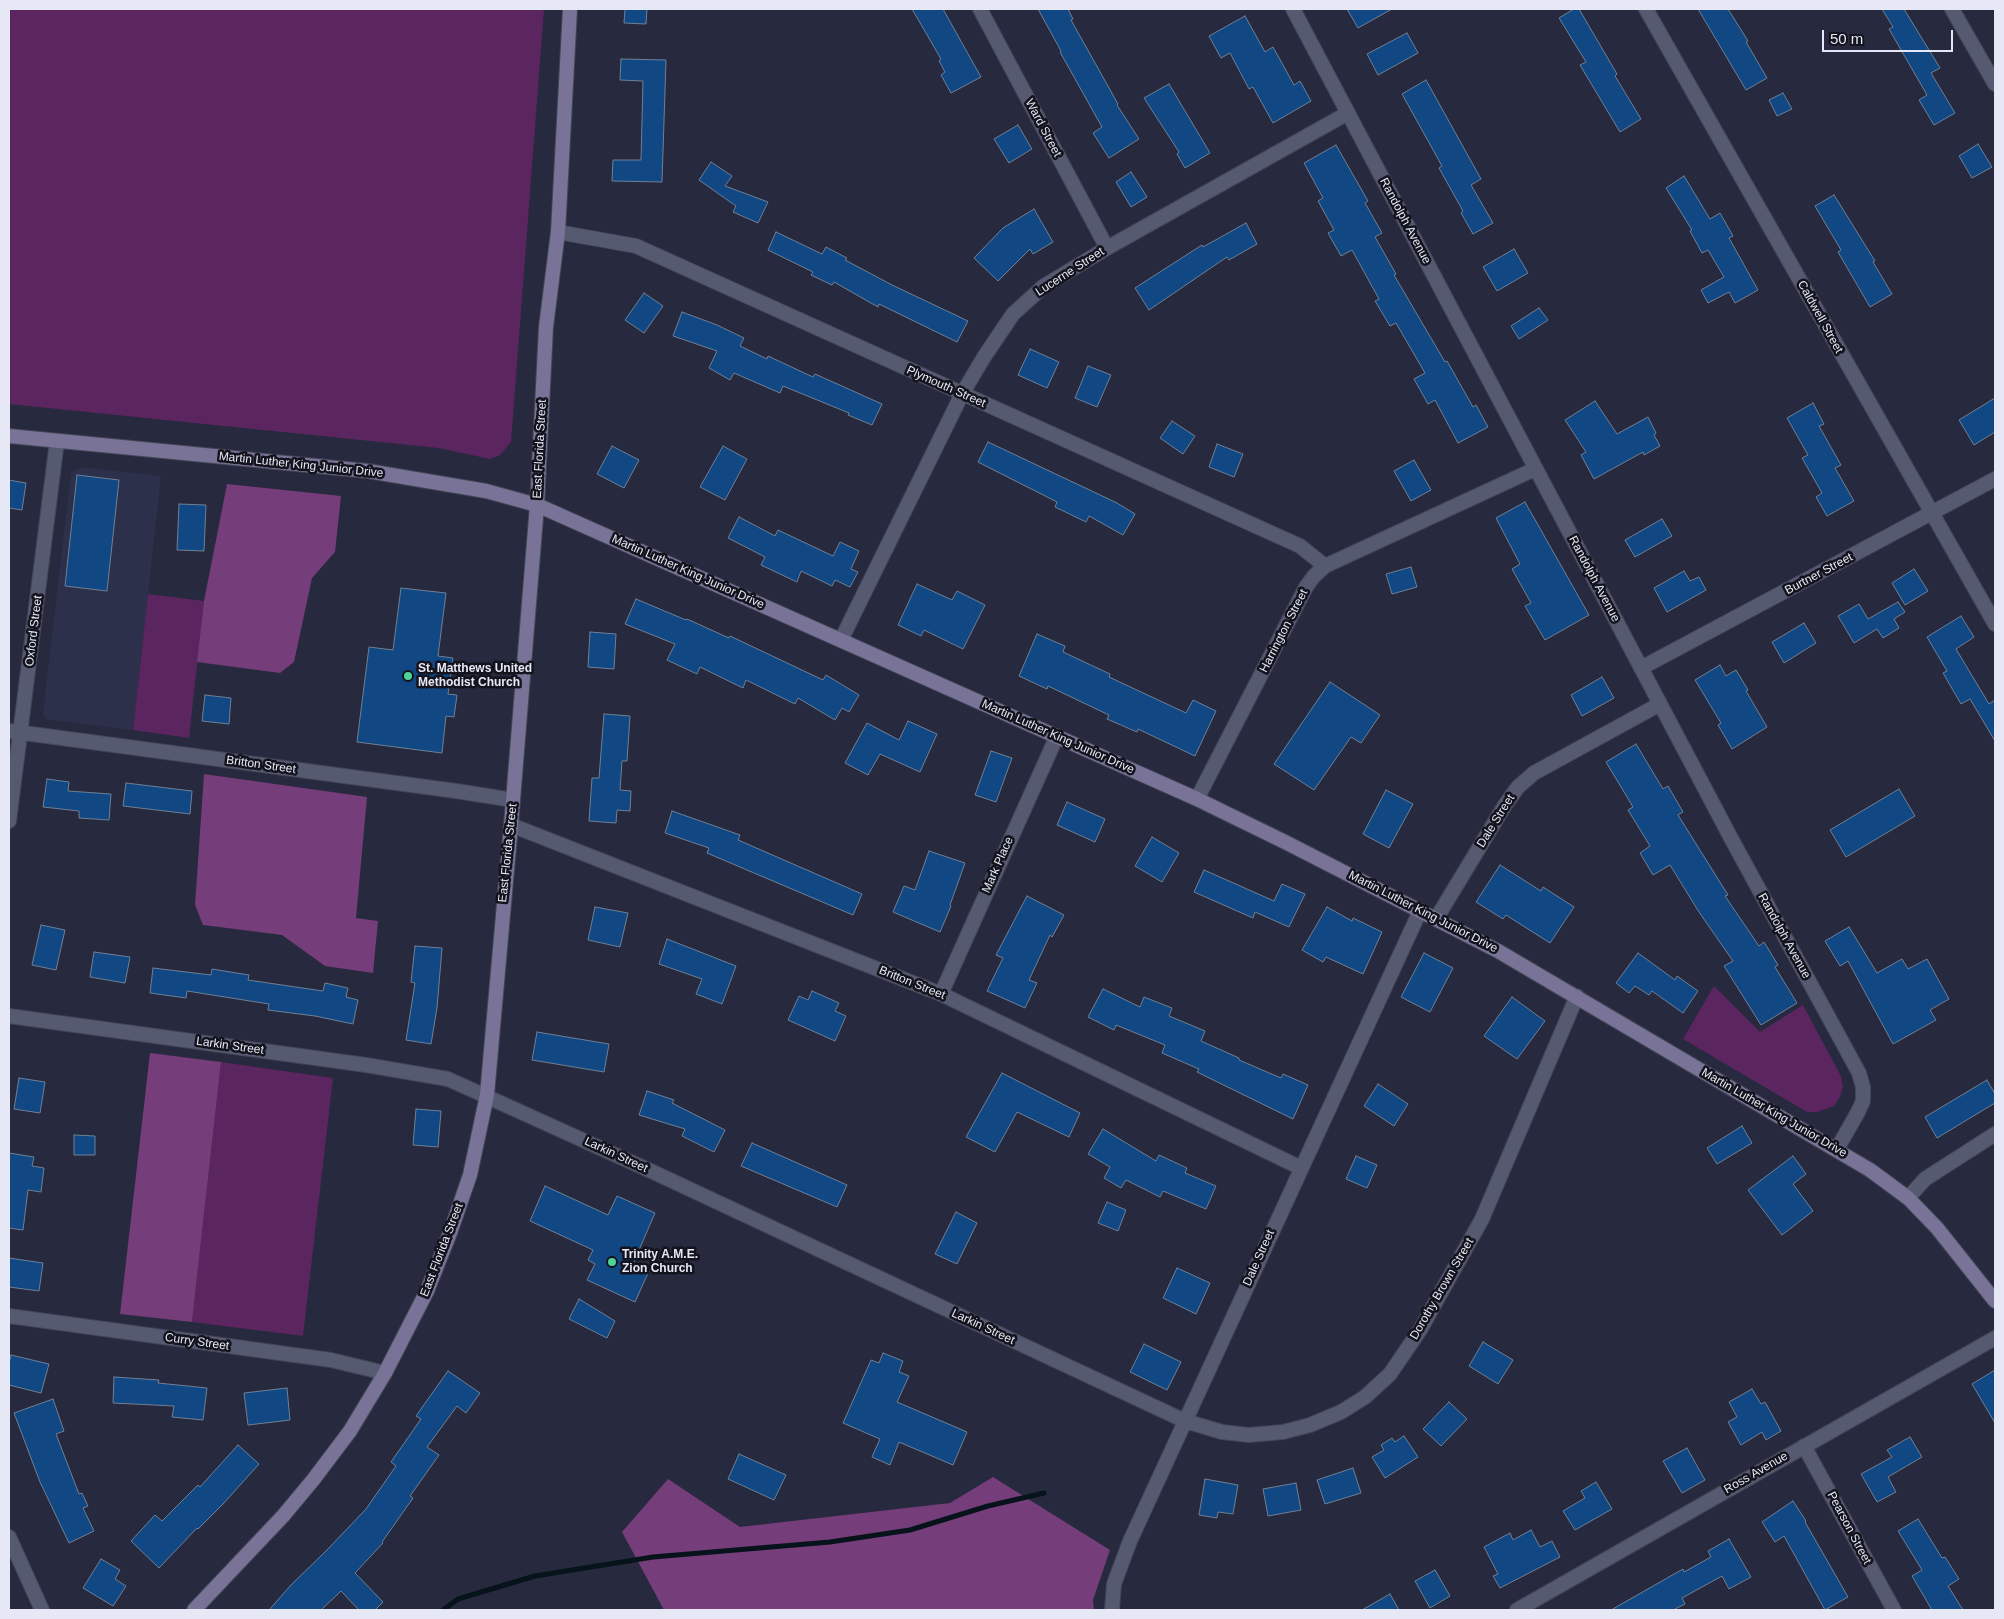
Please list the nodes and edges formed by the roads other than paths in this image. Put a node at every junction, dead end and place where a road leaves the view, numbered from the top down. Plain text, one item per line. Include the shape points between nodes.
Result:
1 (570, 9) edge
2 (980, 9) edge
3 (1293, 9) edge
4 (1646, 9) edge
5 (1952, 9) edge
6 (1995, 84) edge
7 (1348, 113) junction
8 (558, 232) junction
9 (1107, 248) junction
10 (962, 394) junction
11 (9, 436) edge
12 (57, 441) junction
13 (1535, 469) junction
14 (1995, 479) edge
15 (537, 505) junction
16 (1933, 514) junction
17 (1325, 566) junction
18 (1995, 624) edge
19 (841, 640) junction
20 (1641, 668) junction
21 (1660, 704) junction
22 (15, 732) edge
23 (1056, 736) junction
24 (1197, 799) junction
25 (513, 800) junction
26 (9, 821) edge
27 (511, 825) junction
28 (1420, 911) junction
29 (1436, 919) junction
30 (941, 994) junction
31 (1577, 996) junction
32 (9, 1016) edge
33 (487, 1095) junction
34 (1995, 1134) edge
35 (1837, 1150) junction
36 (1301, 1168) junction
37 (1908, 1198) junction
38 (1995, 1301) edge
39 (9, 1316) edge
40 (1995, 1338) edge
41 (385, 1373) junction
42 (1185, 1421) junction
43 (1804, 1446) junction
44 (9, 1537) edge
45 (42, 1610) edge
46 (194, 1610) edge
47 (1112, 1610) edge
48 (1517, 1610) edge
49 (1894, 1610) edge

1 - 8 main road, East Florida Street
2 - 9 street, Ward Street
3 - 7 street, Randolph Avenue
4 - 16 street, Caldwell Street
5 - 6 street
7 - 9 street, Lucerne Street
7 - 13 street, Randolph Avenue
8 - 10 street, Plymouth Street via 636,246
8 - 15 main road, East Florida Street via 546,327
9 - 10 street, Lucerne Street via 1044,286 1013,314
10 - 17 street, Plymouth Street via 1300,546
10 - 19 street, Lucerne Street
11 - 12 main road, Martin Luther King Junior Drive
12 - 15 main road, Martin Luther King Junior Drive via 368,471 486,490
12 - 22 street, Oxford Street
13 - 17 street, Harrington Street
13 - 20 street, Randolph Avenue
14 - 16 street, Burtner Street
15 - 19 main road, Martin Luther King Junior Drive
15 - 25 main road, East Florida Street
16 - 18 street, Caldwell Street
16 - 20 street, Burtner Street
17 - 24 street, Harrington Street via 1306,587
19 - 23 main road, Martin Luther King Junior Drive
20 - 21 street, Randolph Avenue
21 - 29 street, Dale Street via 1534,773 1518,787
21 - 35 street, Randolph Avenue via 1859,1073 1863,1101
22 - 25 street, Britton Street
22 - 26 street, Oxford Street
23 - 24 main road, Martin Luther King Junior Drive
23 - 30 street, Mark Place
24 - 28 main road, Martin Luther King Junior Drive
25 - 27 main road, East Florida Street
27 - 30 street, Britton Street
27 - 33 main road, East Florida Street
28 - 29 main road, Martin Luther King Junior Drive
28 - 36 street, Dale Street
29 - 31 main road, Martin Luther King Junior Drive via 1498,950
30 - 36 street, Britton Street
31 - 35 main road, Martin Luther King Junior Drive
31 - 42 street, Dorothy Brown Street via 1482,1218 1420,1330 1390,1374 1365,1397 1341,1412 1283,1432 1222,1432
32 - 33 street, Larkin Street via 366,1065 448,1079
33 - 41 main road, East Florida Street via 470,1175 450,1234 427,1292
33 - 42 street, Larkin Street
34 - 37 street via 1925,1179
35 - 37 main road, Martin Luther King Junior Drive
36 - 42 street, Dale Street
37 - 38 main road, Martin Luther King Junior Drive via 1937,1228
39 - 41 street, Curry Street via 331,1360
40 - 43 street, Ross Avenue
41 - 46 main road, East Florida Street via 350,1430 313,1480
42 - 47 street, Dale Street via 1130,1541 1114,1584
43 - 48 street, Ross Avenue
43 - 49 street, Pearson Street
44 - 45 street

